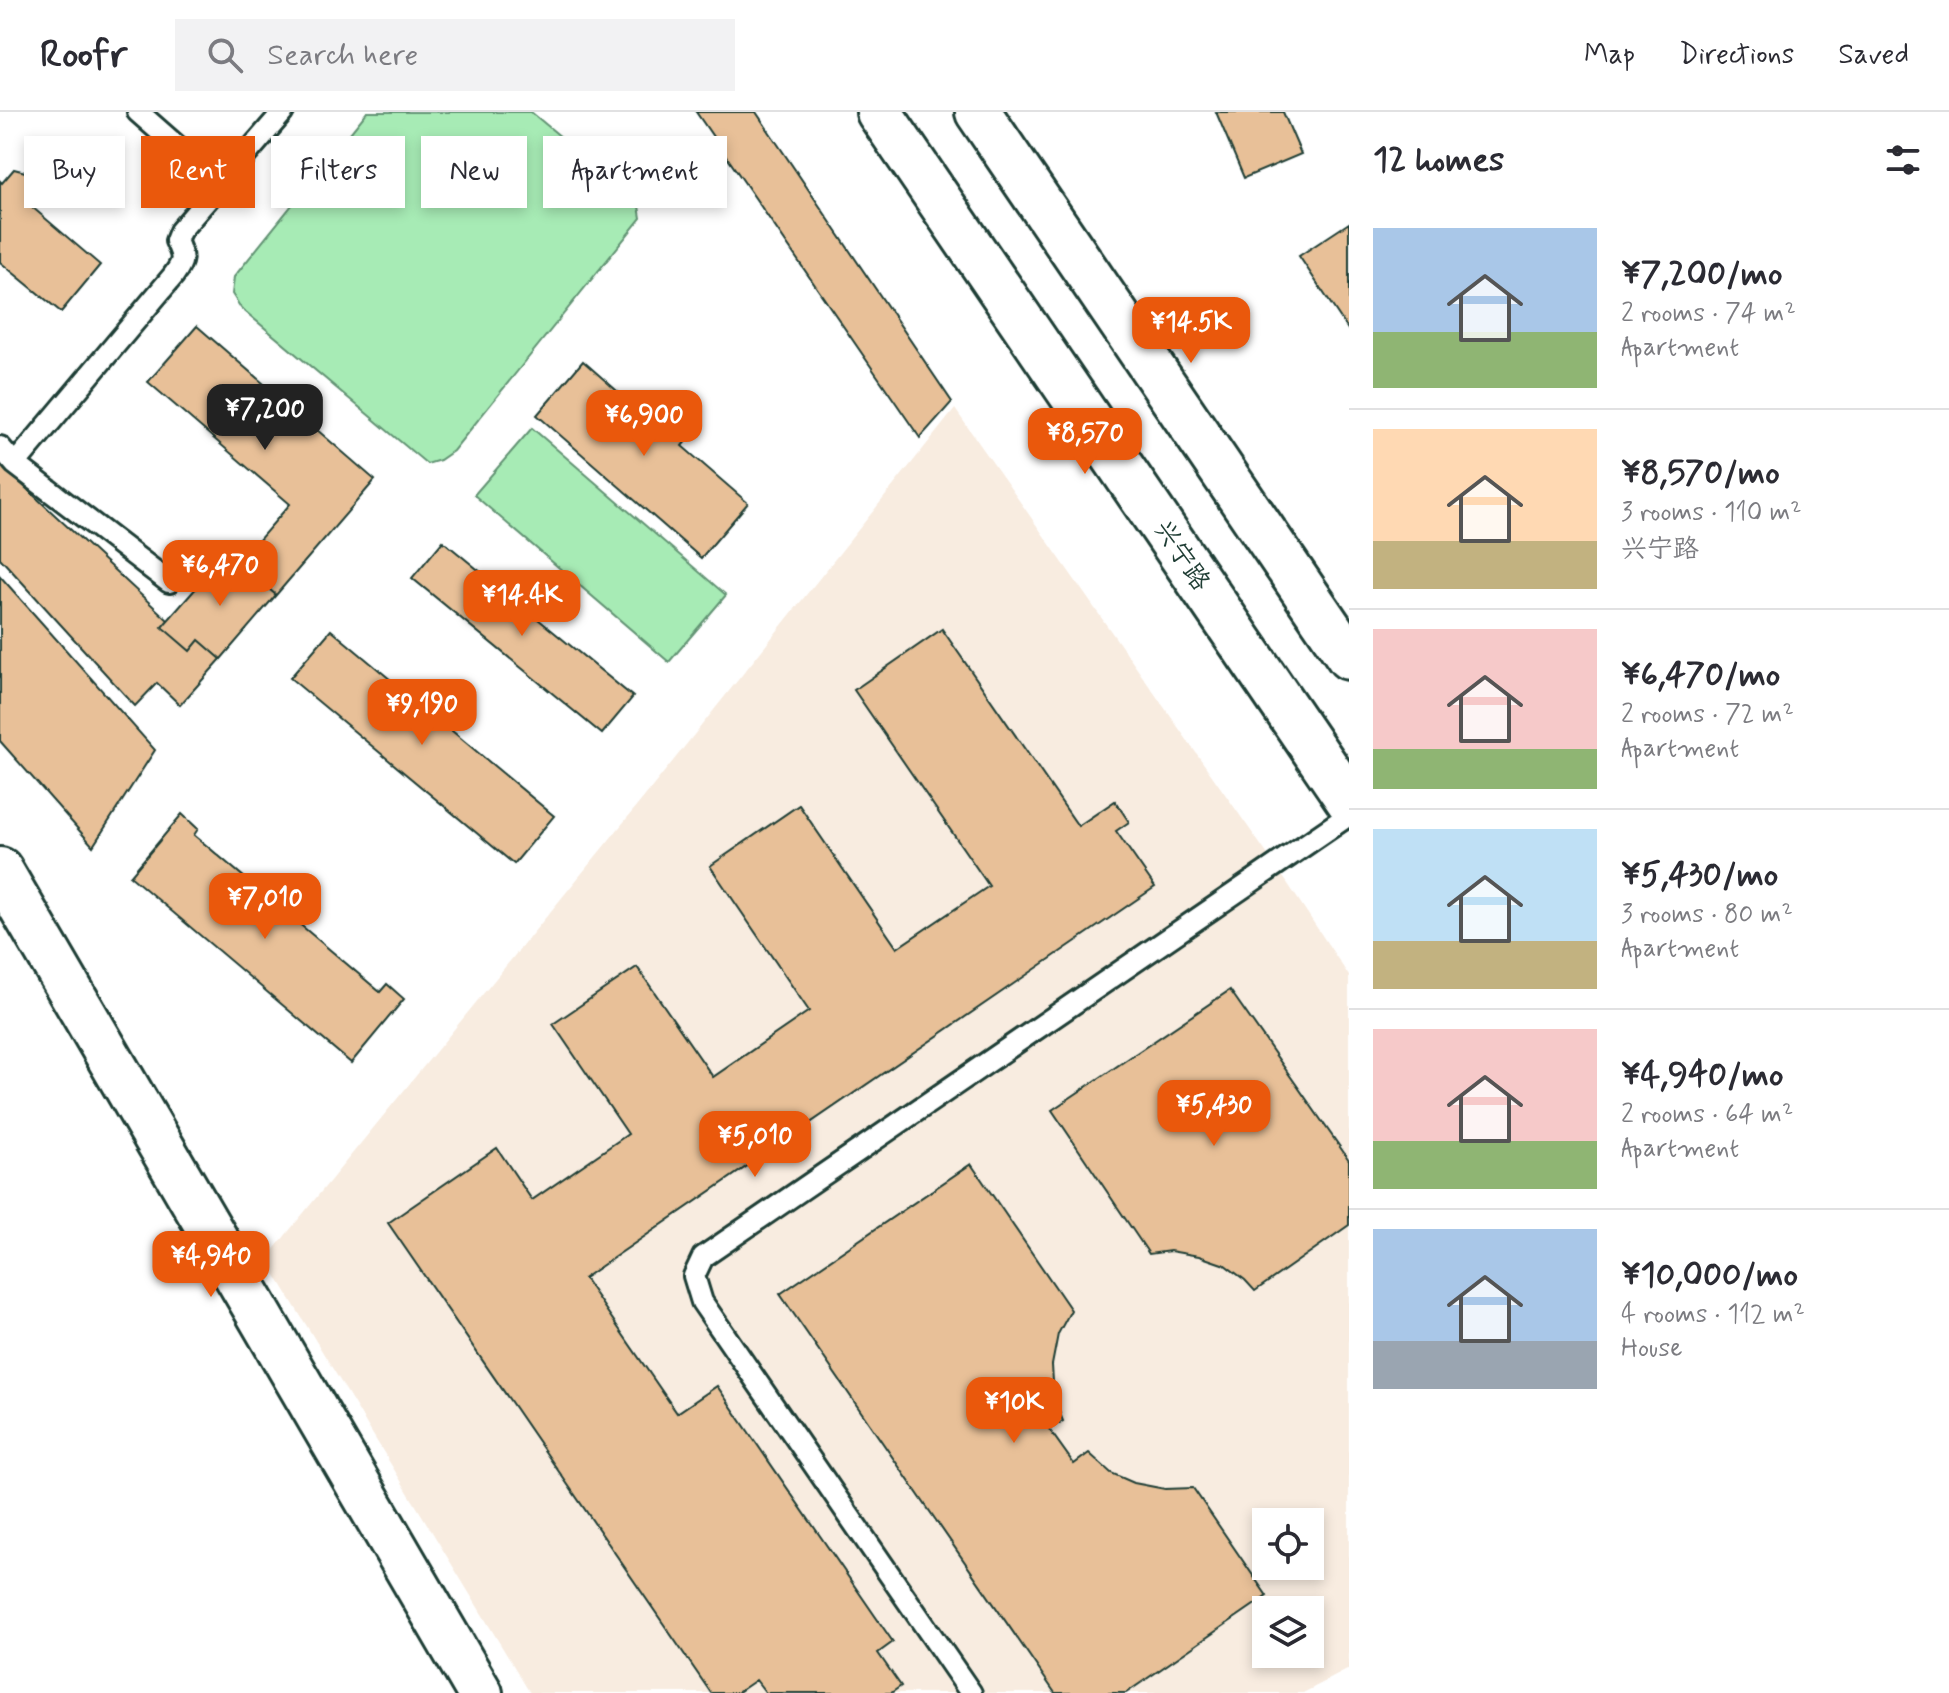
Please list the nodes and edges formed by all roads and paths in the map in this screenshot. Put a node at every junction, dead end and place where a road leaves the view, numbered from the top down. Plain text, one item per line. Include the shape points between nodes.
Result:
1 (138, 112) edge
2 (283, 112) edge
3 (879, 112) edge
4 (978, 112) edge
5 (165, 136) edge
6 (255, 144) edge
7 (200, 208) edge
8 (0, 447) edge
9 (15, 464) junction
10 (169, 582) dead end
11 (1349, 657) edge
12 (1349, 801) edge
13 (1349, 815) edge
14 (0, 870) edge
15 (480, 1693) edge
16 (971, 1693) edge

1 - 5 lane
2 - 6 lane
3 - 12 main road, 兴宁路
4 - 11 main road
7 - 9 lane via 176,241 182,263 173,276
8 - 9 lane
9 - 10 lane
13 - 16 lane via 703,1257 694,1276 702,1302
14 - 15 main road

